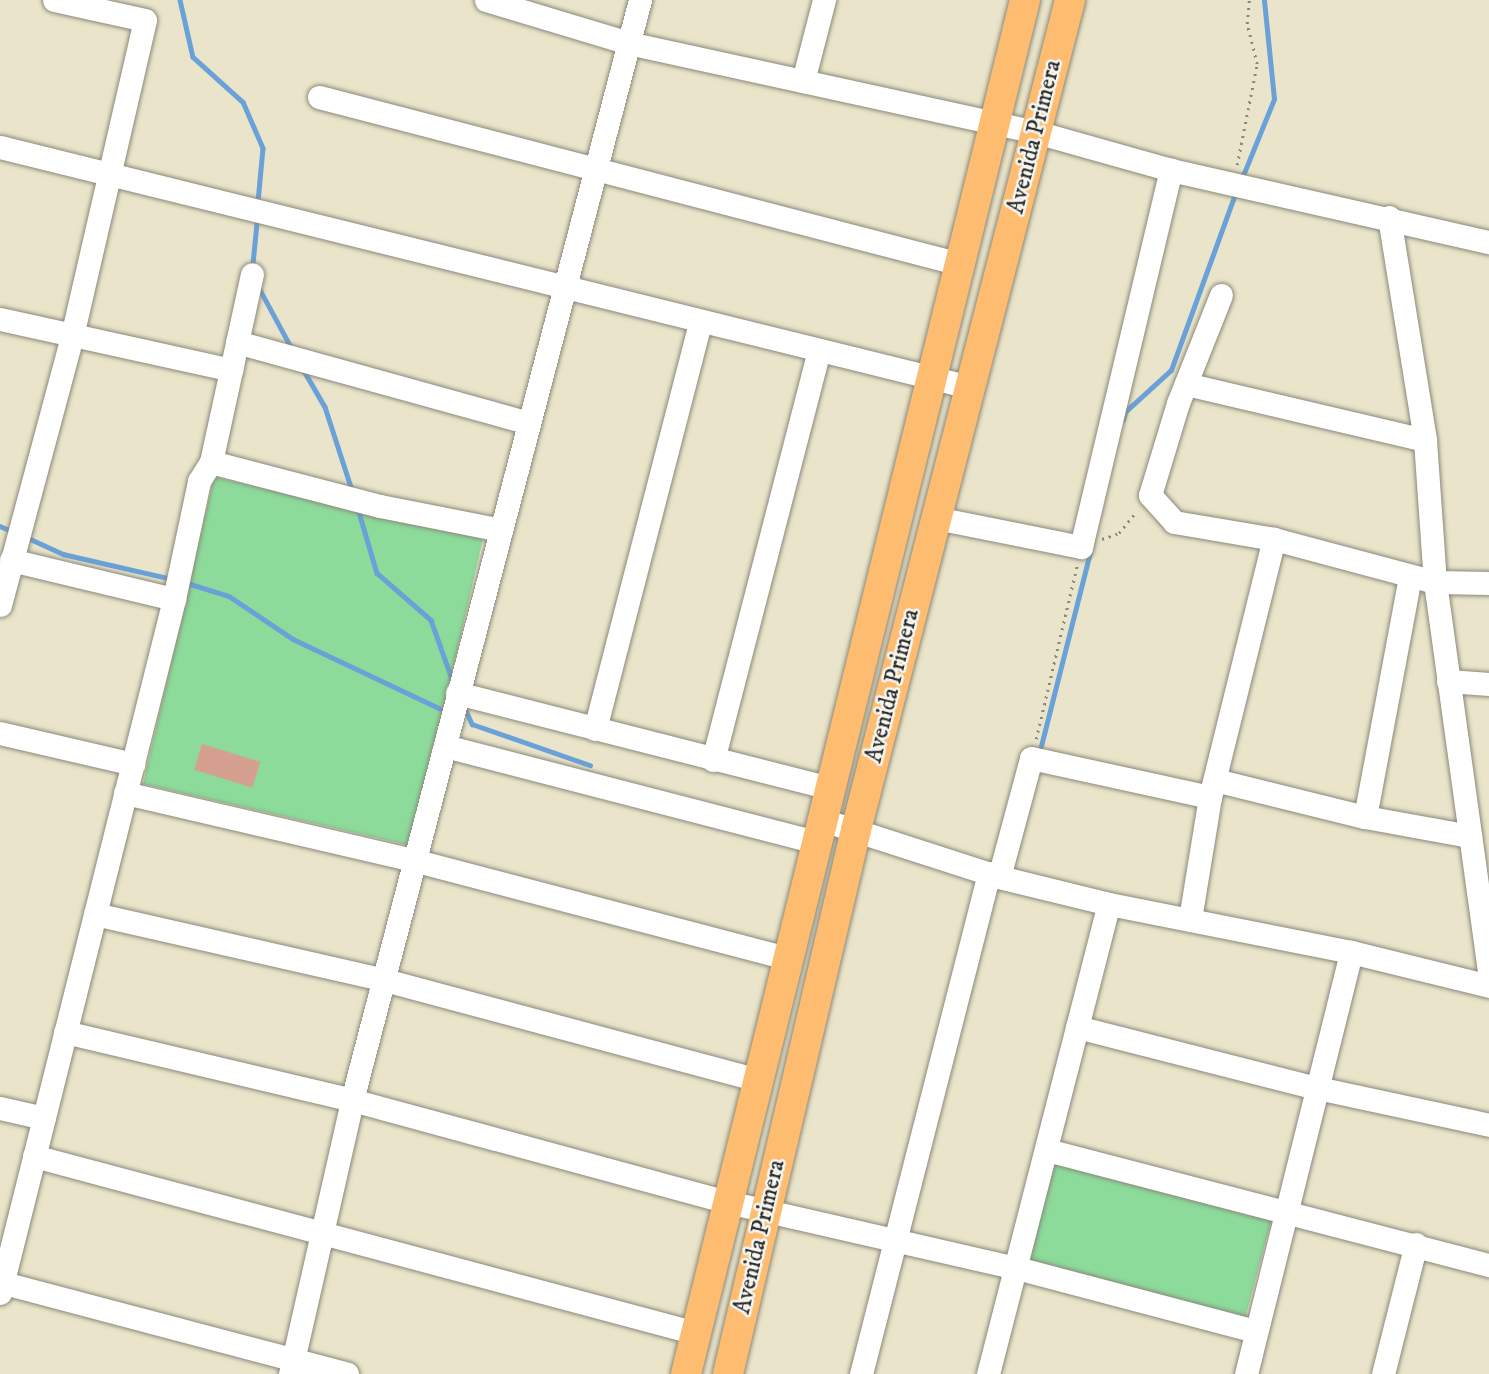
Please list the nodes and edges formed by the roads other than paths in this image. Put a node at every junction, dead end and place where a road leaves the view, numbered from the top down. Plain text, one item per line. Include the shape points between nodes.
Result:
1 (54, 0) edge
2 (486, 0) edge
3 (640, 0) edge
4 (824, 0) edge
5 (1025, 0) edge
6 (1070, 0) edge
7 (628, 43) junction
8 (803, 81) junction
9 (319, 97) dead end
10 (994, 125) junction
11 (1036, 132) junction
12 (0, 147) edge
13 (593, 169) junction
14 (1171, 170) junction
15 (112, 173) junction
16 (1389, 217) junction
17 (1489, 242) edge
18 (960, 264) junction
19 (251, 274) dead end
20 (565, 289) junction
21 (1221, 295) dead end
22 (0, 319) edge
23 (700, 323) junction
24 (72, 336) junction
25 (237, 342) junction
26 (819, 351) junction
27 (231, 370) junction
28 (932, 377) junction
29 (1186, 384) junction
30 (970, 387) junction
31 (529, 423) junction
32 (1424, 440) junction
33 (211, 463) junction
34 (936, 518) junction
35 (500, 530) junction
36 (1273, 539) junction
37 (11, 559) junction
38 (1410, 576) junction
39 (1435, 582) junction
40 (1489, 583) edge
41 (174, 599) junction
42 (0, 605) edge
43 (1448, 681) junction
44 (1489, 684) edge
45 (457, 693) junction
46 (594, 729) junction
47 (0, 733) edge
48 (445, 746) junction
49 (713, 760) junction
50 (133, 764) junction
51 (831, 788) junction
52 (1212, 788) junction
53 (125, 793) junction
54 (1365, 817) junction
55 (856, 830) junction
56 (820, 831) junction
57 (1477, 845) edge
58 (417, 861) junction
59 (994, 875) junction
60 (1108, 904) junction
61 (95, 914) junction
62 (1190, 919) junction
63 (1351, 953) junction
64 (788, 958) junction
65 (1489, 962) edge
66 (385, 980) junction
67 (1489, 986) edge
68 (1077, 1027) junction
69 (65, 1032) junction
70 (758, 1080) junction
71 (1317, 1088) junction
72 (352, 1100) junction
73 (0, 1108) edge
74 (44, 1118) junction
75 (1489, 1125) edge
76 (1047, 1150) junction
77 (34, 1156) junction
78 (728, 1202) junction
79 (766, 1211) junction
80 (1286, 1212) junction
81 (323, 1230) junction
82 (896, 1240) junction
83 (1416, 1244) junction
84 (1489, 1265) edge
85 (1017, 1268) junction
86 (1, 1286) edge
87 (1256, 1331) junction
88 (696, 1332) junction
89 (291, 1367) edge
90 (348, 1374) edge
91 (686, 1374) edge
92 (728, 1374) edge
93 (862, 1374) edge
94 (988, 1374) edge
95 (1246, 1374) edge
96 (1383, 1374) edge

1 - 15 street via 145,20
2 - 7 street
3 - 7 street
4 - 8 street
5 - 10 main road, Avenida Primera
6 - 11 main road, Avenida Primera
7 - 8 street
7 - 13 street
8 - 10 street
9 - 13 street
10 - 11 street
10 - 18 main road, Avenida Primera
11 - 14 street
11 - 30 main road, Avenida Primera
12 - 15 street
13 - 18 street
13 - 20 street
14 - 16 street
14 - 34 street via 1081,547
15 - 20 street via 257,214
15 - 24 street
16 - 17 street
16 - 32 street
18 - 28 main road, Avenida Primera
19 - 25 street
20 - 23 street
20 - 31 street
21 - 29 street
22 - 24 street
23 - 26 street
23 - 46 street
24 - 27 street
24 - 37 street
25 - 27 street
25 - 31 street
26 - 28 street
26 - 49 street
27 - 33 street
28 - 30 street
28 - 51 main road, Avenida Primera
29 - 32 street
29 - 36 street via 1150,495 1174,522
30 - 34 main road, Avenida Primera
31 - 35 street
32 - 39 street
33 - 35 street
33 - 41 street via 199,481
34 - 55 main road, Avenida Primera
35 - 45 street
36 - 38 street
36 - 52 street
37 - 41 street
37 - 42 street
38 - 39 street
38 - 54 street
39 - 40 street
39 - 43 street
41 - 50 street
43 - 44 street
43 - 57 street
45 - 46 street
45 - 48 street
46 - 49 street
47 - 50 street
48 - 56 street
48 - 58 street
49 - 51 street
50 - 53 street
51 - 56 main road, Avenida Primera
52 - 54 street
52 - 59 street via 1031,758
52 - 62 street
53 - 58 street
53 - 61 street
54 - 57 street
55 - 56 street
55 - 59 street
55 - 79 main road, Avenida Primera
56 - 64 main road, Avenida Primera
57 - 65 street
58 - 64 street
58 - 66 street
59 - 60 street
59 - 82 street
60 - 62 street
60 - 68 street
61 - 66 street
61 - 69 street
62 - 63 street
63 - 67 street
63 - 71 street
64 - 70 main road, Avenida Primera
66 - 70 street
66 - 72 street
68 - 71 street
68 - 76 street
69 - 72 street
69 - 74 street
70 - 78 main road, Avenida Primera
71 - 75 street
71 - 80 street
72 - 78 street
72 - 81 street
73 - 74 street
74 - 77 street
76 - 80 street
76 - 85 street
77 - 81 street
77 - 86 street
78 - 79 street
78 - 88 main road, Avenida Primera
79 - 82 street
79 - 92 main road, Avenida Primera
80 - 83 street
80 - 87 street
81 - 88 street
81 - 89 street
82 - 85 street
82 - 93 street
83 - 84 street
83 - 96 street
85 - 87 street
85 - 94 street
86 - 89 street
87 - 95 street
88 - 91 main road, Avenida Primera
89 - 90 street

